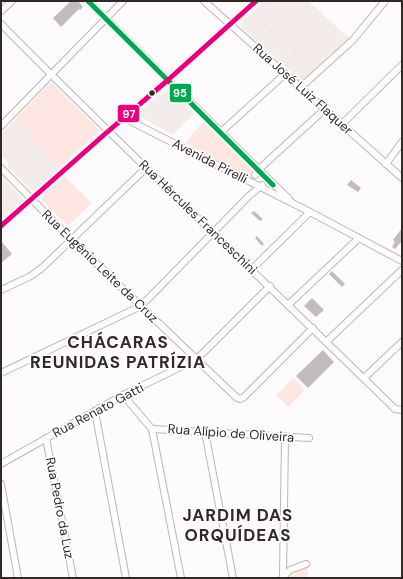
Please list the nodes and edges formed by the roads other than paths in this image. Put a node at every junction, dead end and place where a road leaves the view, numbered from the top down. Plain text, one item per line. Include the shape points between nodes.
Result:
1 (12, 1) edge
2 (88, 1) edge
3 (123, 1) edge
4 (204, 1) edge
5 (256, 1) edge
6 (385, 1) edge
7 (1, 11) edge
8 (106, 18) junction
9 (1, 24) edge
10 (230, 24) junction
11 (402, 65) edge
12 (283, 72) junction
13 (50, 74) junction
14 (168, 80) junction
15 (301, 88) junction
16 (326, 110) junction
17 (124, 118) junction
18 (342, 124) junction
19 (1, 126) edge
20 (108, 131) junction
21 (221, 132) junction
22 (402, 142) edge
23 (386, 164) junction
24 (1, 168) edge
25 (146, 168) junction
26 (263, 175) junction
27 (402, 178) edge
28 (257, 180) junction
29 (32, 199) junction
30 (294, 204) junction
31 (310, 212) junction
32 (1, 226) edge
33 (213, 233) junction
34 (358, 238) junction
35 (72, 240) junction
36 (402, 261) edge
37 (252, 269) junction
38 (402, 270) edge
39 (270, 286) junction
40 (1, 290) edge
41 (288, 305) junction
42 (141, 306) junction
43 (313, 328) junction
44 (326, 342) junction
45 (402, 342) edge
46 (197, 359) junction
47 (1, 373) edge
48 (364, 378) junction
49 (123, 395) junction
50 (95, 410) junction
51 (399, 410) edge
52 (152, 429) junction
53 (205, 432) junction
54 (285, 437) junction
55 (46, 438) junction
56 (309, 438) dead end
57 (1, 464) edge
58 (1, 484) edge
59 (283, 560) junction
60 (306, 564) dead end
61 (298, 566) junction
62 (282, 577) edge
63 (18, 578) edge
64 (73, 578) edge
65 (126, 578) edge
66 (181, 578) edge
67 (233, 578) edge

1 - 7 street
2 - 8 street
3 - 8 street
4 - 10 street, Rua José Luiz Flaquer
5 - 10 street
6 - 15 street via 353,40
8 - 13 street
8 - 14 street
9 - 13 street, Rua Hércules Franceschini
10 - 12 street, Rua José Luiz Flaquer
10 - 14 street
11 - 18 street
12 - 15 street, Rua José Luiz Flaquer
12 - 21 street
13 - 19 street
13 - 20 street, Rua Hércules Franceschini
14 - 17 street
14 - 21 street
15 - 16 street, Rua José Luiz Flaquer
16 - 18 street, Rua José Luiz Flaquer
16 - 28 street
17 - 20 street
17 - 28 street, Avenida Pirelli
18 - 23 street, Rua José Luiz Flaquer
20 - 25 street, Rua Hércules Franceschini
20 - 29 street
21 - 28 street
22 - 23 street
23 - 27 street, Rua José Luiz Flaquer
24 - 29 street, Rua Eugênio Leite da Cruz
25 - 33 street, Rua Hércules Franceschini
25 - 35 street
26 - 28 street
26 - 28 street via 265,181
26 - 30 street
28 - 30 street, Avenida Pirelli
28 - 33 street via 249,196
29 - 32 street
29 - 35 street, Rua Eugênio Leite da Cruz
30 - 31 street, Avenida Pirelli
31 - 34 street, Avenida Pirelli
31 - 37 street
33 - 37 street, Rua Hércules Franceschini
33 - 42 street
34 - 36 street, Avenida Pirelli
34 - 41 street
35 - 40 street via 37,272
35 - 42 street, Rua Eugênio Leite da Cruz
37 - 39 street, Rua Hércules Franceschini
38 - 44 street
39 - 41 street, Rua Hércules Franceschini
39 - 46 street, Rua Renato Gatti
41 - 43 street, Rua Hércules Franceschini
42 - 46 street, Rua Eugênio Leite da Cruz
42 - 47 street
43 - 44 street, Rua Hércules Franceschini
43 - 46 street, Rua Eugênio Leite da Cruz via 240,399
44 - 48 street, Rua Hércules Franceschini
45 - 48 street
46 - 49 street, Rua Renato Gatti
48 - 51 street, Rua Hércules Franceschini
49 - 50 street, Rua Renato Gatti
49 - 52 street
50 - 55 street, Rua Renato Gatti
50 - 65 street
52 - 53 street, Rua Alípio de Oliveira
52 - 66 street
53 - 54 street, Rua Alípio de Oliveira
53 - 67 street
54 - 56 street, Rua Alípio de Oliveira
54 - 59 street
55 - 57 street, Rua Renato Gatti
55 - 64 street, Rua Pedro da Luz
58 - 63 street
59 - 61 street
59 - 62 street
60 - 61 street
61 - 62 street

